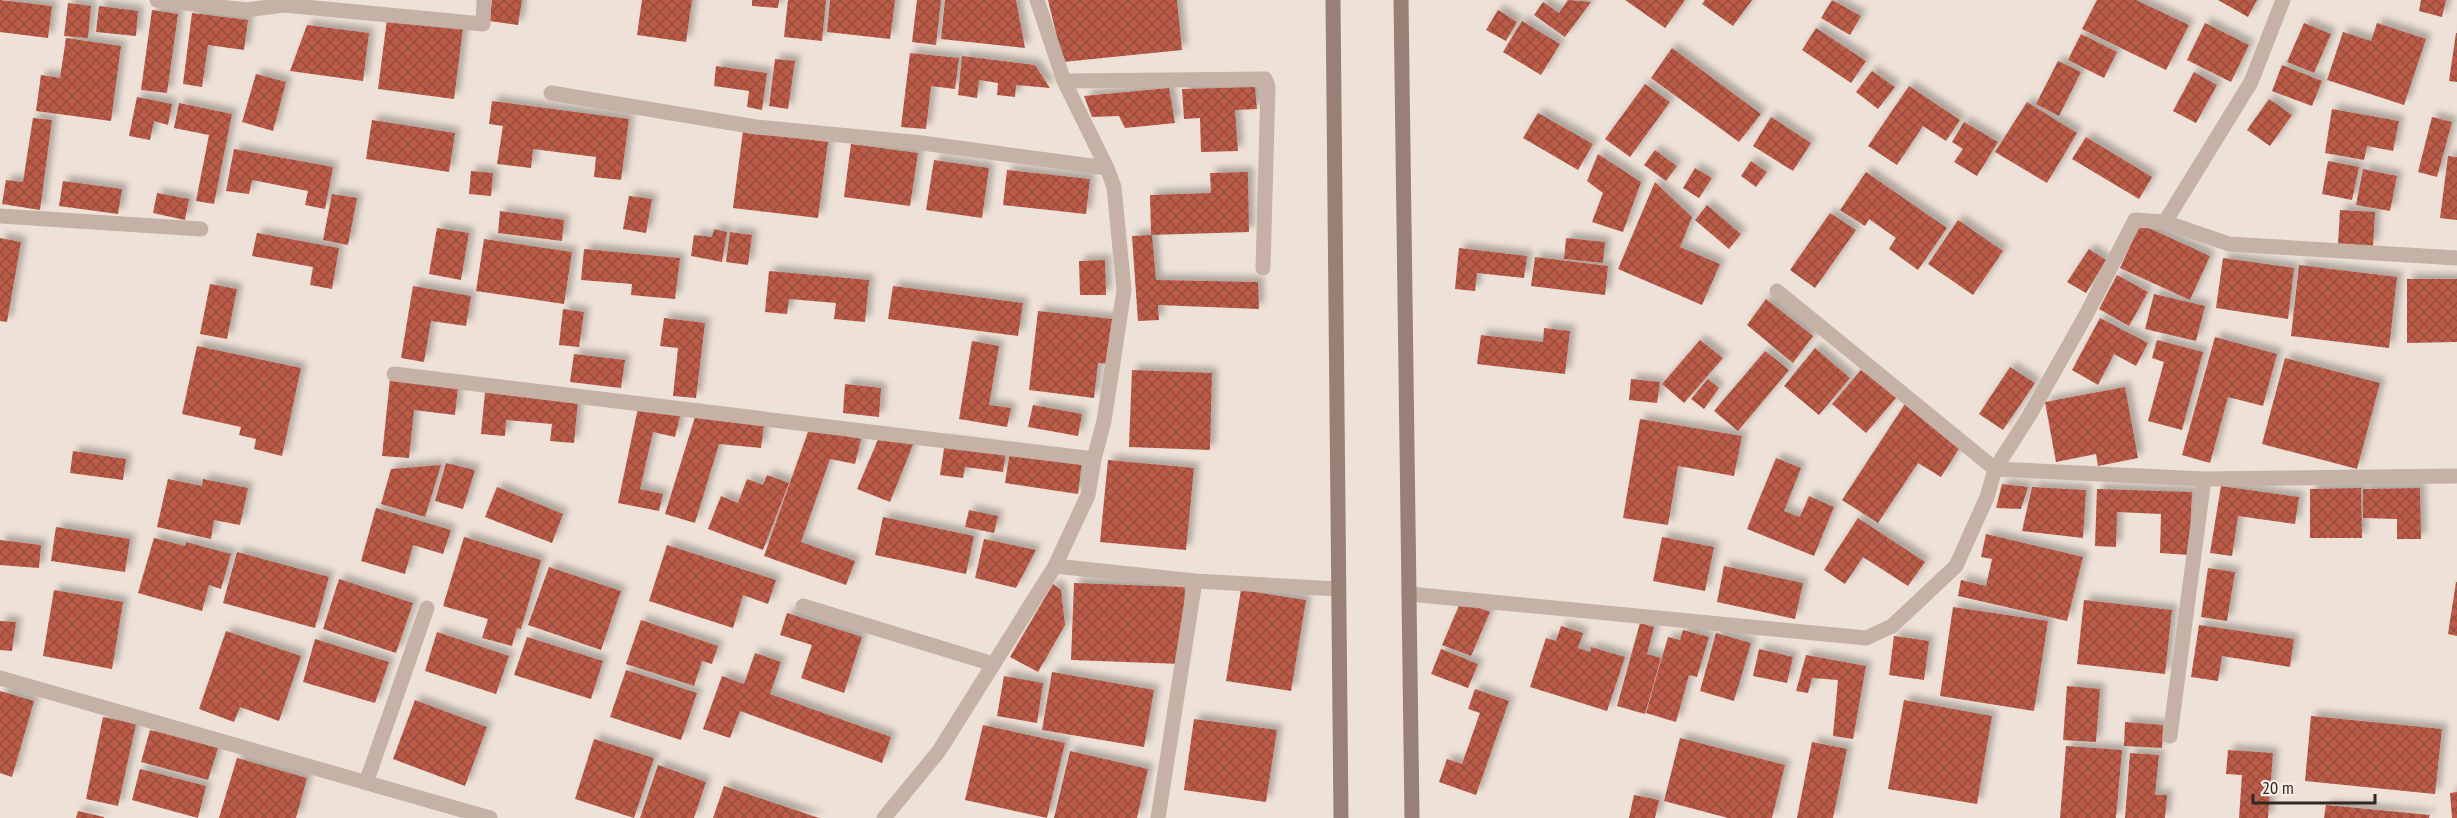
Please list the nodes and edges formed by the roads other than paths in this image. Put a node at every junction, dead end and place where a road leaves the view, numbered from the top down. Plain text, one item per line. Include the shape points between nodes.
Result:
1 (157, 0) edge
2 (484, 0) edge
3 (1037, 0) edge
4 (1333, 0) edge
5 (1401, 0) edge
6 (2283, 0) edge
7 (1064, 81) junction
8 (551, 93) dead end
9 (1107, 168) junction
10 (0, 216) edge
11 (2165, 222) junction
12 (201, 230) dead end
13 (2457, 258) edge
14 (1263, 268) dead end
15 (1777, 291) dead end
16 (394, 374) dead end
17 (1094, 459) junction
18 (1995, 469) junction
19 (2457, 476) edge
20 (2204, 479) junction
21 (1055, 566) junction
22 (1195, 581) junction
23 (1338, 589) junction
24 (1409, 594) junction
25 (803, 606) dead end
26 (427, 608) dead end
27 (993, 664) junction
28 (0, 678) edge
29 (2170, 736) dead end
30 (366, 783) junction
31 (490, 818) edge
32 (884, 818) edge
33 (1158, 818) edge
34 (1341, 818) edge
35 (1412, 818) edge

1 - 2 street via 247,10 284,4 483,24
3 - 7 street
4 - 23 main road
5 - 24 main road
6 - 11 street via 2251,82
7 - 9 street
7 - 14 street via 1265,79 1268,87
8 - 9 street via 756,127 922,143
9 - 17 street via 1114,187 1124,290 1104,421
10 - 12 street
11 - 13 street via 2229,244
11 - 18 street via 2134,220 2080,325
15 - 18 street
16 - 17 street
17 - 21 street via 1088,495
18 - 20 street
18 - 24 street via 1987,497 1956,566 1892,626 1866,638
19 - 20 street
20 - 29 street
21 - 22 street
21 - 27 street
22 - 23 street
22 - 33 street
23 - 34 main road
24 - 35 main road
25 - 27 street
26 - 30 street
27 - 32 street via 939,751
28 - 30 street
30 - 31 street

